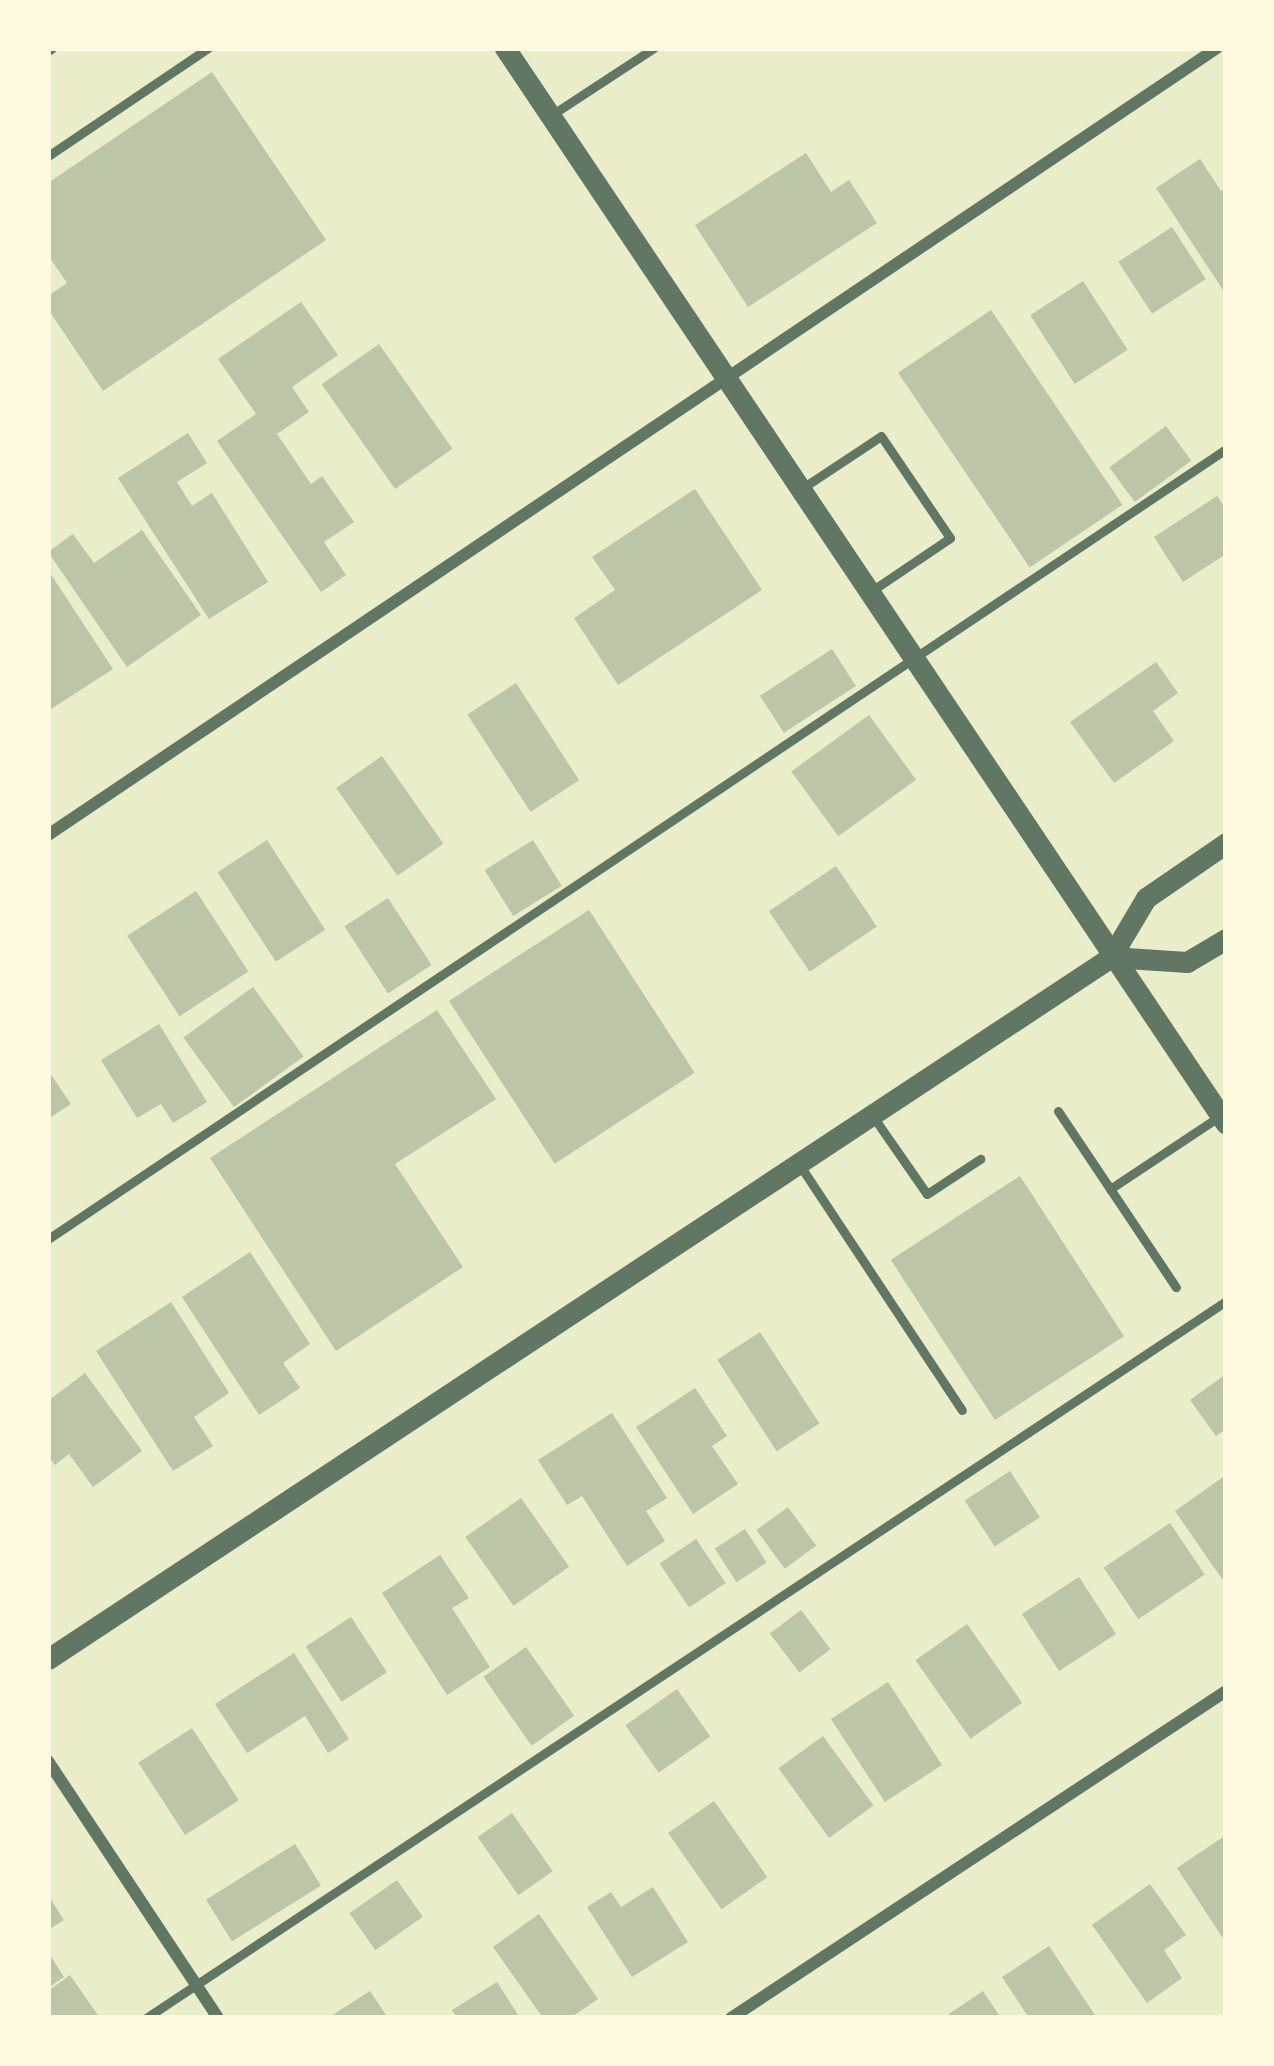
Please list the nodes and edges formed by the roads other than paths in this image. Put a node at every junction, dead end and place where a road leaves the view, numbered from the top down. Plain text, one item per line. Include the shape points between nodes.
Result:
1 (208, 48) edge
2 (505, 48) edge
3 (654, 48) edge
4 (1217, 48) edge
5 (550, 116) junction
6 (48, 156) edge
7 (726, 377) junction
8 (1226, 449) edge
9 (800, 489) junction
10 (870, 592) junction
11 (914, 658) junction
12 (48, 835) edge
13 (1226, 843) edge
14 (1226, 939) edge
15 (1111, 957) junction
16 (1058, 1111) dead end
17 (872, 1115) junction
18 (1223, 1120) edge
19 (980, 1159) dead end
20 (799, 1164) junction
21 (1110, 1190) junction
22 (48, 1239) edge
23 (1176, 1288) dead end
24 (1226, 1301) edge
25 (962, 1410) dead end
26 (48, 1659) edge
27 (1226, 1691) edge
28 (48, 1761) edge
29 (195, 1984) junction
30 (146, 2018) edge
31 (218, 2018) edge
32 (731, 2018) edge

1 - 6 lane
2 - 5 street
3 - 5 lane
4 - 7 street
5 - 7 street
7 - 9 street
7 - 12 street
8 - 11 lane
9 - 10 street
9 - 10 lane via 881,436 950,538
10 - 11 street
11 - 15 street
11 - 22 lane
13 - 15 street via 1146,898
14 - 15 street via 1187,962
15 - 17 street
15 - 18 street
16 - 21 lane
17 - 19 lane via 927,1194
17 - 20 street
18 - 21 lane
20 - 25 lane
20 - 26 street
21 - 23 lane
24 - 29 lane
27 - 32 street
28 - 29 street
29 - 30 lane
29 - 31 street

